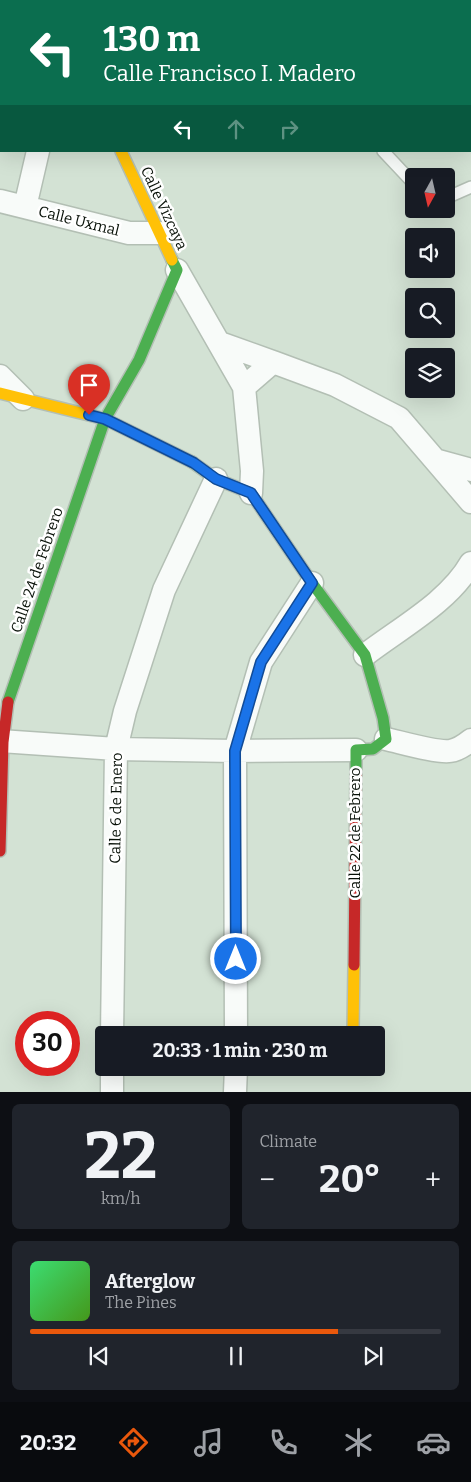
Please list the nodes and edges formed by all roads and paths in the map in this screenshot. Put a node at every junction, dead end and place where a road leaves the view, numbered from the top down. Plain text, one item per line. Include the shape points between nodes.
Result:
1 (38, 152) edge
2 (121, 152) edge
3 (384, 152) edge
4 (405, 174) edge
5 (471, 187) edge
6 (455, 194) edge
7 (0, 201) edge
8 (25, 207) junction
9 (160, 233) junction
10 (177, 270) junction
11 (220, 343) junction
12 (273, 362) junction
13 (0, 376) edge
14 (244, 387) junction
15 (0, 393) edge
16 (23, 399) junction
17 (105, 419) junction
18 (435, 460) junction
19 (471, 470) edge
20 (216, 479) junction
21 (251, 493) junction
22 (471, 502) edge
23 (471, 563) edge
24 (312, 583) junction
25 (365, 655) junction
26 (386, 738) junction
27 (471, 740) edge
28 (1, 742) edge
29 (116, 749) junction
30 (356, 750) junction
31 (235, 751) junction
32 (0, 852) edge
33 (112, 1026) edge
34 (236, 1026) edge
35 (354, 1026) edge
36 (112, 1076) edge
37 (236, 1076) edge
38 (112, 1092) edge
39 (235, 1092) edge

1 - 8 street
2 - 9 street, Calle Vizcaya
3 - 4 lane
5 - 6 lane
7 - 8 street, Calle Uxmal
8 - 9 street, Calle Uxmal via 129,233
9 - 10 street, Calle Vizcaya
10 - 11 street
10 - 17 street, Calle Vizcaya via 139,360
11 - 12 street
11 - 14 street
12 - 14 street
12 - 18 street via 335,385 398,418
13 - 16 street
14 - 21 street
15 - 16 street
16 - 17 street
17 - 20 street via 194,463
17 - 28 street, Calle 24 de Febrero via 7,704
18 - 19 street
18 - 22 street
20 - 21 street
20 - 29 street, Calle 6 de Enero via 164,590
21 - 24 street
23 - 25 street via 464,576 429,609
24 - 25 street
24 - 31 street via 261,662
25 - 26 street
26 - 27 street via 450,751
26 - 30 street, Calle 22 de Febrero via 373,749
28 - 29 street
28 - 32 street, Calle 24 de Febrero
29 - 31 street
29 - 33 street, Calle 6 de Enero
30 - 31 street
30 - 35 street, Calle 22 de Febrero
31 - 34 street
36 - 38 street
37 - 39 street

